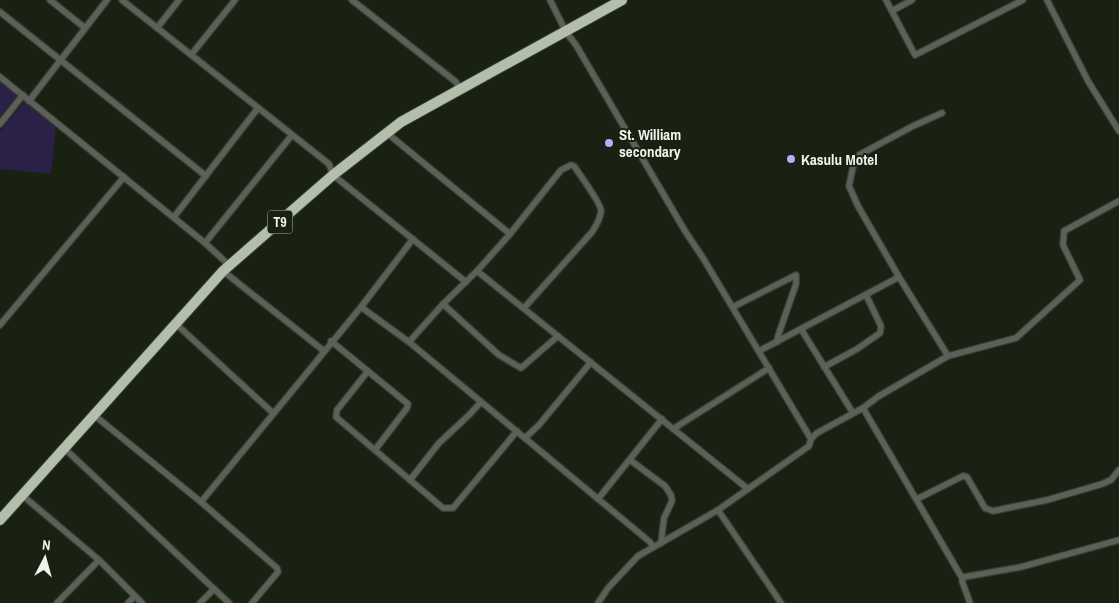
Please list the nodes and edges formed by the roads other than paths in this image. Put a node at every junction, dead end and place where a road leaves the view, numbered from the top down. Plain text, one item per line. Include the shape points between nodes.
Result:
1 (50, 0) edge
2 (107, 0) edge
3 (122, 0) edge
4 (179, 0) edge
5 (235, 0) edge
6 (352, 0) edge
7 (550, 0) edge
8 (622, 0) edge
9 (886, 0) edge
10 (912, 0) edge
11 (1023, 0) edge
12 (1047, 0) edge
13 (892, 11) junction
14 (0, 12) edge
15 (86, 28) junction
16 (157, 28) junction
17 (566, 32) junction
18 (191, 55) junction
19 (60, 60) junction
20 (0, 77) edge
21 (458, 90) junction
22 (23, 96) junction
23 (29, 100) junction
24 (258, 108) junction
25 (942, 113) dead end
26 (0, 124) edge
27 (1119, 131) edge
28 (387, 133) junction
29 (292, 135) junction
30 (206, 176) junction
31 (333, 176) junction
32 (124, 177) junction
33 (1119, 201) edge
34 (174, 217) junction
35 (510, 234) junction
36 (413, 239) junction
37 (205, 243) junction
38 (226, 268) junction
39 (477, 271) junction
40 (899, 278) junction
41 (466, 282) junction
42 (866, 295) junction
43 (443, 304) junction
44 (361, 306) junction
45 (733, 307) junction
46 (524, 308) junction
47 (0, 324) edge
48 (176, 324) junction
49 (801, 329) junction
50 (558, 336) junction
51 (331, 341) junction
52 (409, 342) junction
53 (777, 342) junction
54 (324, 351) junction
55 (759, 351) junction
56 (948, 356) junction
57 (591, 362) junction
58 (824, 367) junction
59 (770, 368) junction
60 (368, 371) junction
61 (481, 402) junction
62 (863, 408) junction
63 (273, 413) junction
64 (853, 413) junction
65 (94, 415) junction
66 (662, 419) junction
67 (673, 429) junction
68 (516, 431) junction
69 (525, 438) junction
70 (811, 439) junction
71 (64, 448) junction
72 (375, 450) junction
73 (630, 460) junction
74 (1119, 470) edge
75 (410, 480) junction
76 (748, 489) junction
77 (22, 495) junction
78 (598, 498) junction
79 (916, 499) junction
80 (201, 502) junction
81 (718, 510) junction
82 (0, 520) edge
83 (1119, 540) edge
84 (661, 543) junction
85 (653, 547) junction
86 (100, 560) junction
87 (962, 578) junction
88 (214, 589) junction
89 (135, 596) junction
90 (57, 603) edge
91 (128, 603) edge
92 (142, 603) edge
93 (200, 603) edge
94 (229, 603) edge
95 (252, 603) edge
96 (598, 603) edge
97 (781, 603) edge
98 (970, 603) edge

1 - 15 street
2 - 15 street
3 - 16 street
4 - 16 street
5 - 18 street
6 - 21 street via 456,82
7 - 17 street
8 - 17 highway, T9
9 - 13 street
10 - 13 street
11 - 13 street via 916,55
12 - 27 street via 1088,81
14 - 19 street
15 - 19 street
16 - 18 street
17 - 21 highway, T9
17 - 45 street
18 - 24 street
19 - 23 street
19 - 30 street
20 - 22 street
21 - 28 highway, T9
22 - 23 street
22 - 26 street
23 - 32 street
24 - 29 street
24 - 30 street
25 - 40 street via 859,155 853,167 849,186
28 - 31 highway, T9
28 - 35 street
29 - 31 street via 329,164
29 - 37 street
30 - 34 street
31 - 36 street
31 - 38 highway, T9
32 - 34 street
32 - 47 street
33 - 56 street via 1064,231 1063,245 1080,280 1025,331 1016,338
34 - 37 street
35 - 39 street
35 - 46 street via 561,170 571,165 601,210 592,232
36 - 41 street
36 - 44 street
37 - 38 street
38 - 48 highway, T9
38 - 54 street
39 - 41 street
39 - 46 street
40 - 42 street
40 - 56 street
41 - 43 street
42 - 49 street
42 - 58 street via 882,326 880,333
43 - 50 street via 499,355 521,368
43 - 52 street
44 - 51 street
44 - 52 street
45 - 53 street via 796,276
45 - 55 street
46 - 50 street
48 - 63 street
48 - 65 highway, T9
49 - 53 street
49 - 58 street
50 - 57 street
51 - 54 street
51 - 60 street
52 - 61 street
53 - 55 street
54 - 63 street
55 - 59 street
56 - 62 street
57 - 66 street
57 - 69 street
58 - 64 street
59 - 67 street
59 - 70 street
60 - 72 street via 335,414
60 - 72 street via 408,404
61 - 68 street
61 - 75 street via 440,443
62 - 64 street
62 - 79 street
63 - 80 street
64 - 70 street
65 - 71 highway, T9
65 - 80 street
66 - 67 street
66 - 73 street
67 - 76 street
68 - 69 street
68 - 75 street via 453,508 443,508
69 - 78 street
70 - 76 street via 809,446
71 - 77 highway, T9
71 - 88 street
72 - 75 street
73 - 78 street
73 - 84 street via 672,495 664,518
74 - 79 street via 1111,480 1102,484 993,511 985,508 967,476
76 - 81 street
77 - 82 highway, T9
77 - 86 street
78 - 85 street
79 - 87 street
80 - 95 street via 277,568 278,572
81 - 84 street
81 - 97 street
83 - 87 street via 1050,560
84 - 85 street
85 - 96 street via 638,556
86 - 89 street
86 - 90 street
87 - 98 street
88 - 93 street
88 - 94 street
89 - 91 street
89 - 92 street

